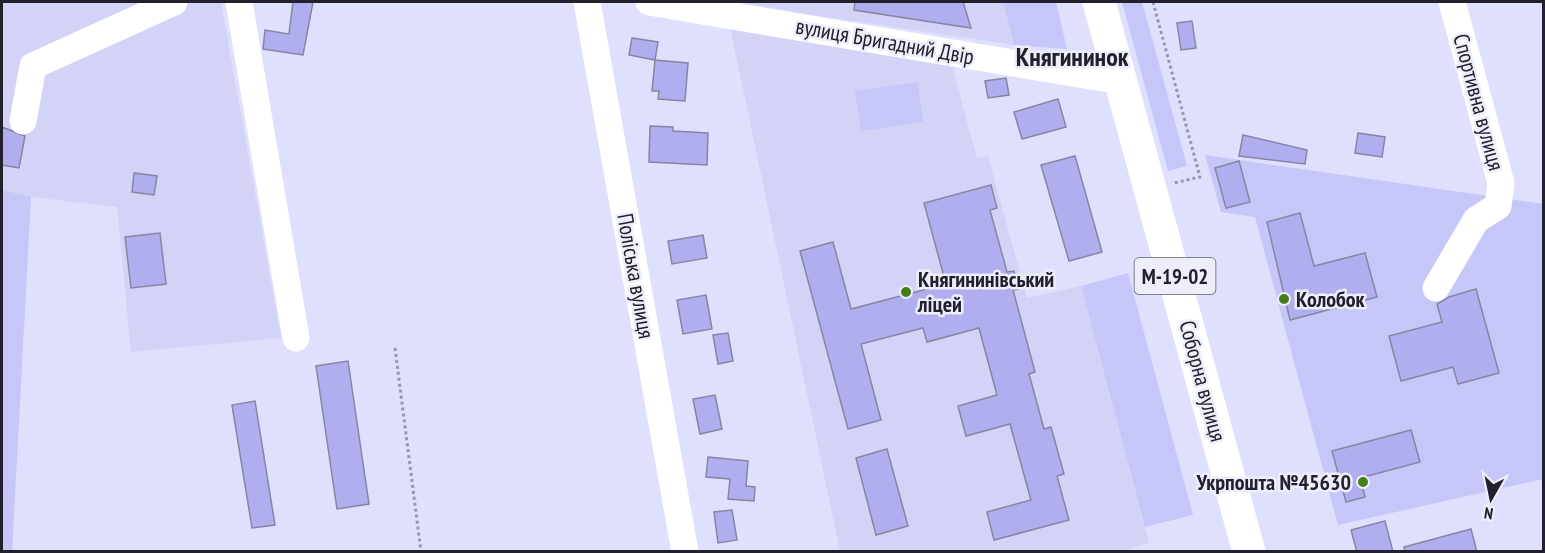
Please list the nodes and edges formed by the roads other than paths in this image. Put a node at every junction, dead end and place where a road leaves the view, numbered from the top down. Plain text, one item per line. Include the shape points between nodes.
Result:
1 (174, 2) edge
2 (240, 2) edge
3 (587, 2) edge
4 (649, 2) edge
5 (1099, 2) edge
6 (1452, 2) edge
7 (1120, 81) junction
8 (23, 122) dead end
9 (1436, 288) dead end
10 (296, 338) dead end
11 (685, 552) edge
12 (1249, 552) edge

1 - 8 street via 33,66
2 - 10 street
3 - 11 street, Поліська вулиця
4 - 7 street, вулиця Бригадний Двір
5 - 7 main road, Соборна вулиця / М-19-02
6 - 9 street, Спортивна вулиця via 1501,183 1497,206 1476,220
7 - 12 main road, Соборна вулиця / М-19-02

